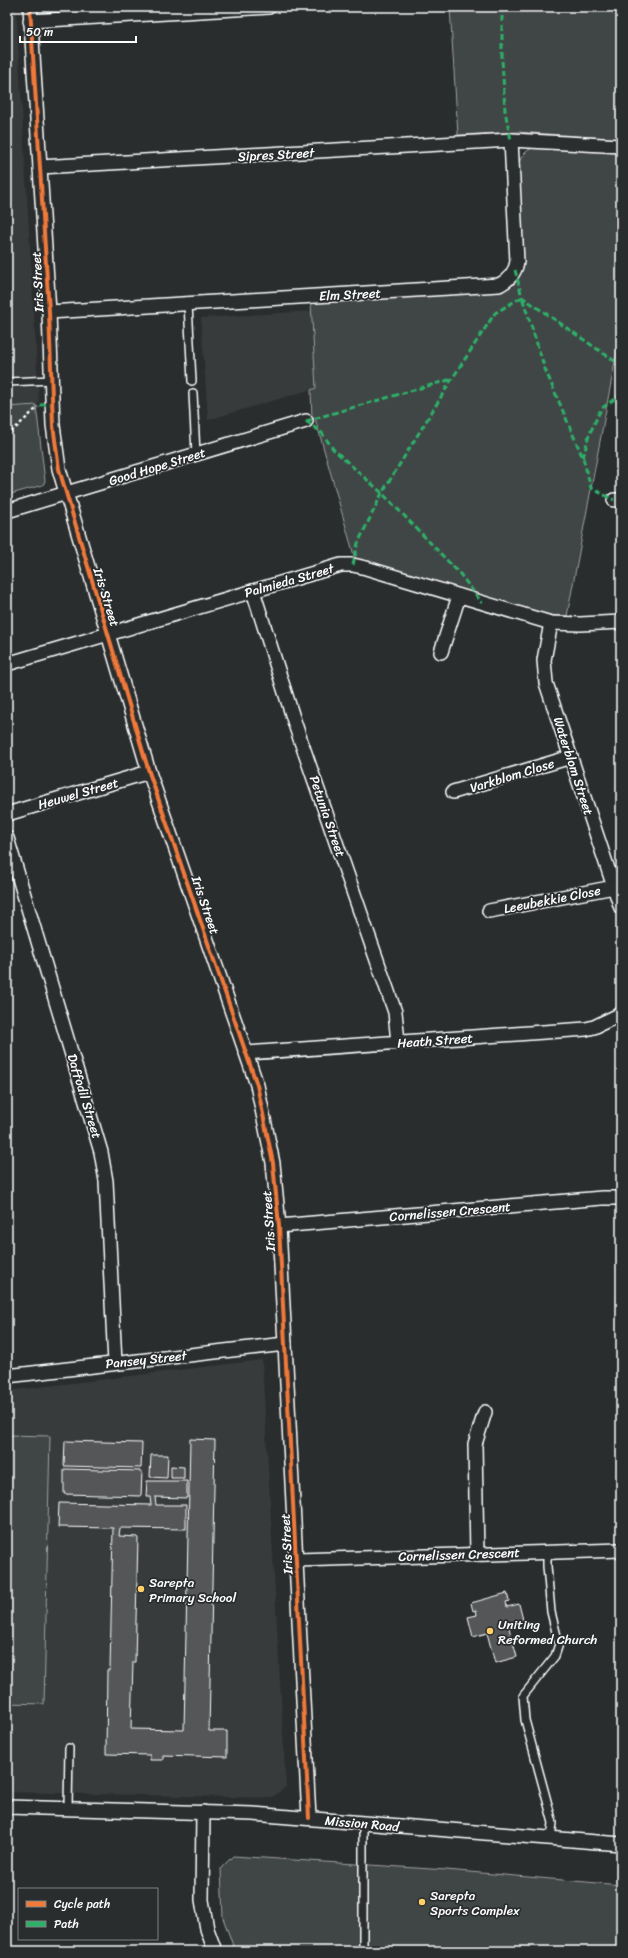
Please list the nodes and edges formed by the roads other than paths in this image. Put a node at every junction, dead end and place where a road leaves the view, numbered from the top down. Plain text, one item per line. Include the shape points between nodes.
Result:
1 (30, 7) edge
2 (269, 7) edge
3 (177, 10) edge
4 (30, 21) junction
5 (511, 140) junction
6 (621, 146) edge
7 (40, 168) junction
8 (188, 304) junction
9 (48, 312) junction
10 (52, 380) junction
11 (192, 381) dead end
12 (7, 382) edge
13 (193, 393) dead end
14 (306, 421) dead end
15 (196, 454) junction
16 (65, 494) junction
17 (7, 512) edge
18 (253, 591) junction
19 (459, 596) junction
20 (621, 622) edge
21 (551, 623) junction
22 (108, 634) junction
23 (441, 652) dead end
24 (7, 664) edge
25 (571, 757) junction
26 (149, 772) junction
27 (453, 792) dead end
28 (7, 814) edge
29 (7, 838) edge
30 (614, 887) junction
31 (621, 908) edge
32 (489, 911) dead end
33 (621, 1014) edge
34 (398, 1042) junction
35 (247, 1053) junction
36 (621, 1198) edge
37 (279, 1226) junction
38 (285, 1344) junction
39 (115, 1363) junction
40 (7, 1376) edge
41 (485, 1412) dead end
42 (621, 1550) edge
43 (547, 1551) junction
44 (477, 1554) junction
45 (296, 1560) junction
46 (69, 1748) dead end
47 (7, 1807) edge
48 (68, 1808) junction
49 (203, 1812) junction
50 (309, 1818) junction
51 (363, 1823) junction
52 (551, 1838) junction
53 (621, 1844) edge
54 (215, 1951) edge
55 (363, 1951) edge

1 - 4 street, Iris Street
2 - 3 street
3 - 4 street
4 - 7 street, Iris Street
5 - 6 street, Sipres Street
5 - 7 street, Sipres Street
5 - 8 street, Elm Street via 517,262 513,274 505,282 492,286
7 - 9 street, Iris Street
8 - 9 street, Elm Street
8 - 11 lane
9 - 10 street, Iris Street
10 - 12 lane
10 - 16 street, Iris Street via 53,425
13 - 15 lane
14 - 15 street, Good Hope Street
15 - 16 street, Good Hope Street
16 - 17 street, Good Hope Street
16 - 22 street, Iris Street
18 - 19 street, Palmieda Street via 331,567 353,565
18 - 22 street, Palmieda Street
18 - 34 street, Petunia Street via 296,727 395,1012
19 - 21 street, Palmieda Street
19 - 23 street
20 - 21 street, Palmieda Street
21 - 25 street, Waterblom Street via 544,655 544,676
22 - 24 street, Palmieda Street
22 - 26 street, Iris Street
25 - 27 street, Varkblom Close
25 - 30 street, Waterblom Street
26 - 28 street, Heuwel Street
26 - 35 street, Iris Street
29 - 39 street, Daffodil Street via 101,1152 106,1181
30 - 31 street, Waterblom Street
30 - 32 street, Leeubekkie Close
33 - 34 street, Heath Street via 586,1029
34 - 35 street, Heath Street
35 - 37 street, Iris Street via 270,1140
36 - 37 street, Cornelissen Crescent
37 - 38 street, Iris Street
38 - 39 street, Pansey Street
38 - 45 street, Iris Street
39 - 40 street, Pansey Street
41 - 44 street via 475,1444
42 - 43 street, Cornelissen Crescent
43 - 44 street, Cornelissen Crescent
43 - 52 lane via 551,1612 559,1644 555,1656 523,1696 525,1720 553,1823
44 - 45 street, Cornelissen Crescent
45 - 50 street, Iris Street
46 - 48 lane
47 - 48 street, Mission Road
48 - 49 street, Mission Road
49 - 50 street, Mission Road
49 - 54 street via 203,1909
50 - 51 street, Mission Road
51 - 52 street, Mission Road
51 - 55 lane
52 - 53 street, Mission Road

